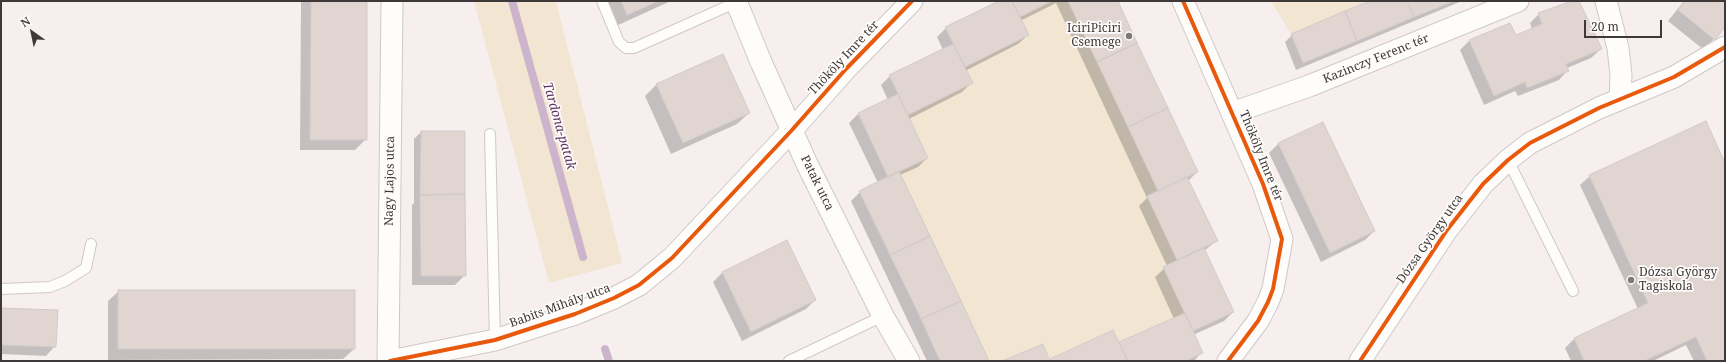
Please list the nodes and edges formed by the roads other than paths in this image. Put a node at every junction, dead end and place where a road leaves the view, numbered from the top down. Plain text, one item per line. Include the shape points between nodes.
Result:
1 (392, 1) edge
2 (602, 1) edge
3 (912, 1) edge
4 (1183, 1) edge
5 (1518, 1) edge
6 (1606, 1) edge
7 (736, 2) edge
8 (1725, 48) edge
9 (1620, 99) junction
10 (1232, 113) junction
11 (792, 130) junction
12 (490, 134) dead end
13 (1508, 160) junction
14 (91, 244) dead end
15 (1, 289) edge
16 (1572, 291) dead end
17 (883, 316) junction
18 (495, 340) junction
19 (389, 361) edge
20 (789, 361) edge
21 (909, 361) edge
22 (1228, 361) edge
23 (1360, 361) edge

1 - 19 street, Nagy Lajos utca
2 - 7 lane via 619,42 626,48 634,48
3 - 11 street, Thököly Imre tér via 845,70
4 - 10 street, Thököly Imre tér
5 - 10 street, Kazinczy Ferenc tér via 1308,86
6 - 9 street via 1618,48
7 - 11 street, Patak utca
8 - 9 street, Dózsa György utca via 1674,77
9 - 13 street, Dózsa György utca via 1530,143
10 - 22 street, Thököly Imre tér via 1263,184 1282,239 1268,302 1258,321
11 - 17 street, Patak utca
11 - 18 street, Babits Mihály utca via 672,258 639,285 575,314
12 - 18 lane
13 - 16 lane
13 - 23 street, Dózsa György utca via 1482,184 1447,230
14 - 15 lane via 86,268 64,281 50,287
17 - 20 lane
17 - 21 street, Patak utca
18 - 19 street, Babits Mihály utca

